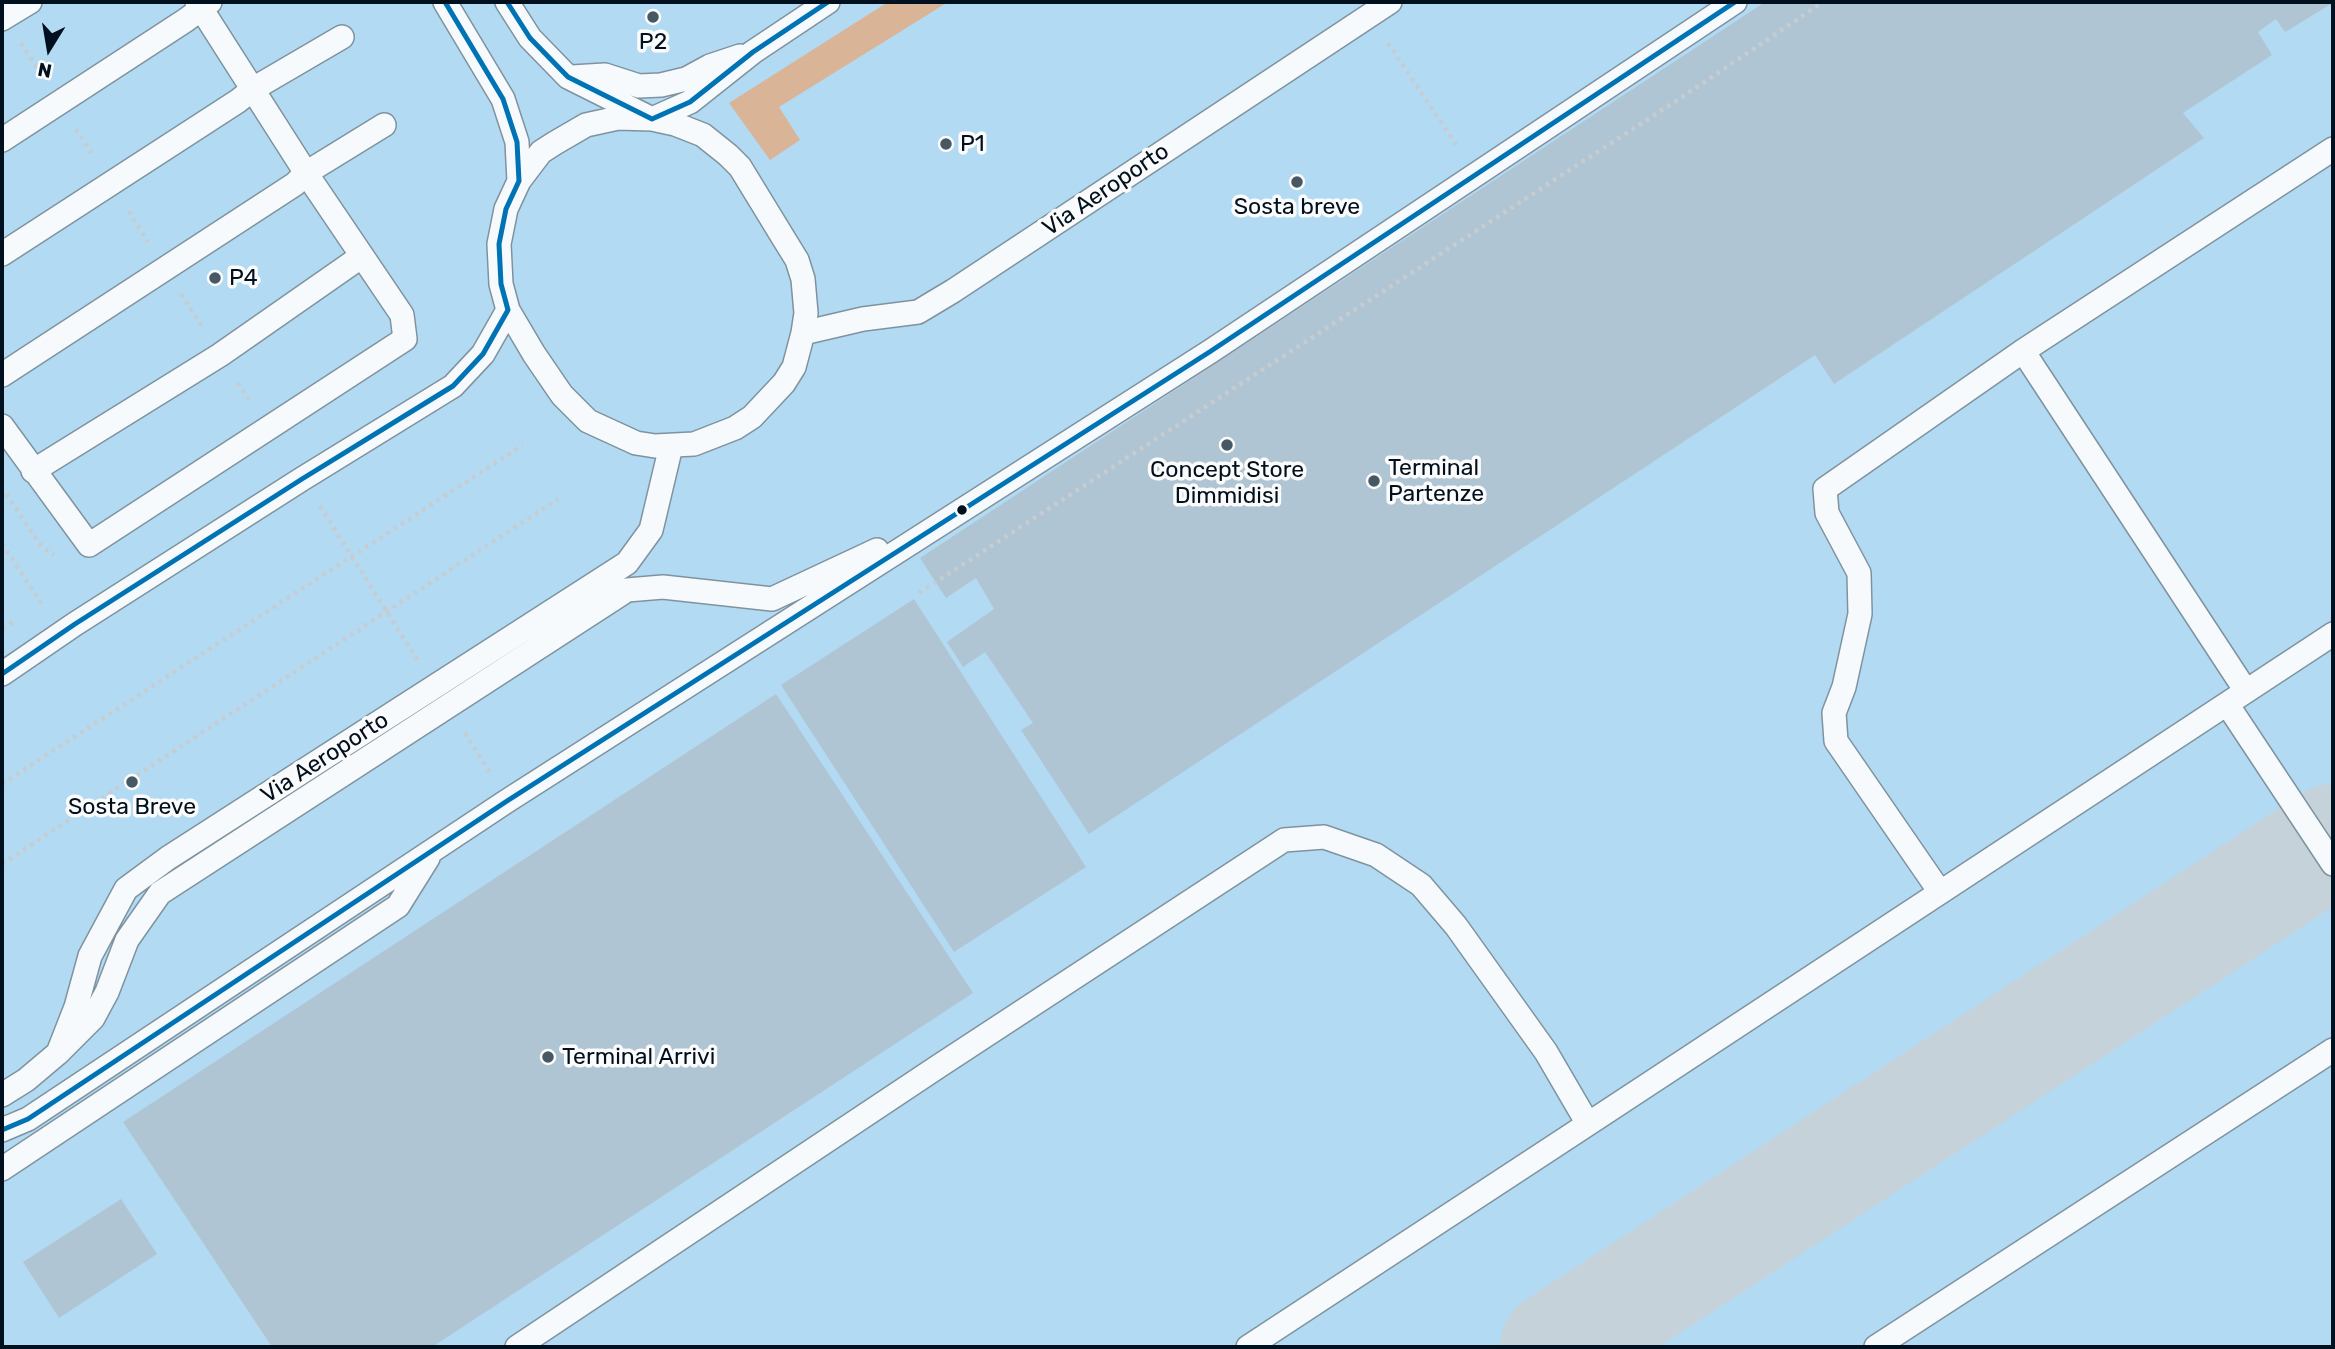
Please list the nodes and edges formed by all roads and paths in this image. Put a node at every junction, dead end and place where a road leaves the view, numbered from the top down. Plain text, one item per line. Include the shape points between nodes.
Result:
1 (30, 2) edge
2 (445, 2) edge
3 (507, 2) edge
4 (828, 2) edge
5 (1390, 2) edge
6 (1735, 2) edge
7 (1823, 2) edge
8 (202, 4) edge
9 (1369, 16) junction
10 (3, 18) edge
11 (342, 37) dead end
12 (753, 52) junction
13 (568, 77) junction
14 (253, 89) junction
15 (60, 103) junction
16 (652, 119) junction
17 (384, 125) dead end
18 (2, 140) edge
19 (2333, 149) edge
20 (306, 173) junction
21 (1476, 173) junction
22 (519, 181) junction
23 (111, 184) junction
24 (2, 254) edge
25 (362, 256) junction
26 (165, 269) junction
27 (508, 310) junction
28 (803, 333) junction
29 (2023, 351) junction
30 (220, 355) junction
31 (2, 375) edge
32 (2, 426) edge
33 (268, 430) junction
34 (523, 445) dead end
35 (671, 446) junction
36 (33, 471) junction
37 (302, 479) junction
38 (2, 487) edge
39 (558, 499) dead end
40 (962, 510) junction
41 (2, 544) edge
42 (352, 557) junction
43 (60, 560) dead end
44 (919, 593) dead end
45 (43, 606) dead end
46 (387, 612) junction
47 (2333, 634) edge
48 (2, 674) edge
49 (436, 687) junction
50 (2237, 697) junction
51 (472, 724) dead end
52 (2, 784) edge
53 (507, 801) junction
54 (432, 851) junction
55 (2, 864) edge
56 (2333, 864) edge
57 (1940, 892) junction
58 (2333, 1050) edge
59 (58, 1053) junction
60 (2, 1095) edge
61 (1588, 1124) junction
62 (2, 1130) edge
63 (2, 1169) edge
64 (517, 1347) edge
65 (1248, 1347) edge
66 (1876, 1347) edge

1 - 10 lane
2 - 22 lane via 503,99 517,142
3 - 13 lane via 530,38
4 - 12 lane
5 - 9 lane, Via Aeroporto
6 - 21 lane
7 - 44 path
8 - 14 lane
8 - 15 lane via 186,20
9 - 21 path
9 - 28 lane, Via Aeroporto via 918,312
10 - 15 path
11 - 14 lane
12 - 13 lane via 661,85 639,86 605,75
12 - 16 lane via 690,102
13 - 16 lane
14 - 20 lane
14 - 23 lane
15 - 18 lane
15 - 23 path
16 - 22 lane via 618,118 586,125 541,152
16 - 28 lane via 703,135 740,167 797,260 806,302
17 - 20 lane
19 - 29 lane
20 - 25 lane
20 - 26 lane
21 - 40 lane via 1211,351
22 - 27 lane via 506,209 499,244
23 - 24 lane
23 - 26 path
25 - 30 lane
25 - 33 lane via 402,315 404,339
26 - 30 path
26 - 31 lane
27 - 35 lane via 562,395 588,421 636,443
27 - 37 lane via 483,354 453,386
28 - 35 lane via 788,378 752,417 711,439
29 - 50 lane
29 - 57 lane via 1825,489 1827,513 1859,573 1860,614 1834,713 1836,741
30 - 33 path
30 - 36 lane
32 - 36 lane
33 - 36 lane via 89,545
34 - 42 path
35 - 49 lane, Via Aeroporto via 651,530 627,563
37 - 42 path
37 - 48 lane
38 - 43 path via 41,546
39 - 46 path
40 - 53 lane
40 - 59 lane via 772,599 663,587 627,590 160,893 127,940 93,1018
41 - 45 path
42 - 46 path
42 - 52 path
46 - 49 path
46 - 55 path
47 - 50 lane
49 - 59 lane, Via Aeroporto via 126,889 90,956
50 - 56 lane
50 - 57 lane
51 - 53 path via 463,730
53 - 54 lane
54 - 62 lane via 39,1112
54 - 63 lane via 398,906
57 - 61 lane
58 - 66 lane
59 - 60 lane, Via Aeroporto
61 - 64 lane via 1546,1052 1421,885 1376,855 1324,837 1284,840
61 - 65 lane

